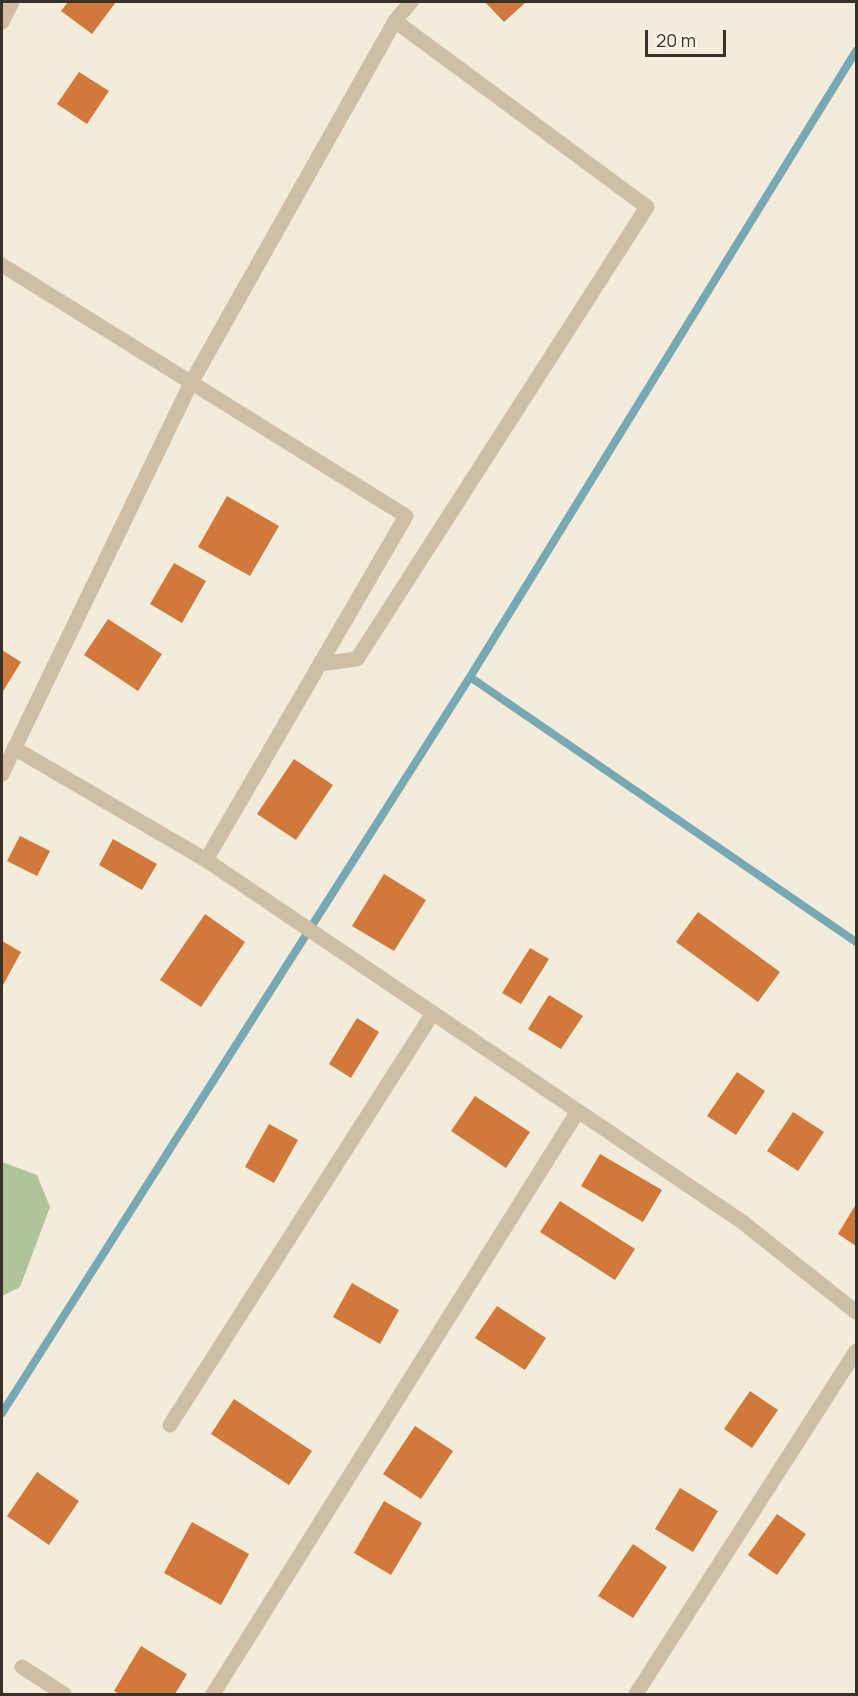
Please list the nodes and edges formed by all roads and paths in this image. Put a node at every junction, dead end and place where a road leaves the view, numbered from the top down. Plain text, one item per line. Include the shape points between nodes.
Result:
1 (12, 2) edge
2 (411, 2) edge
3 (395, 21) junction
4 (2, 22) edge
5 (2, 264) edge
6 (191, 383) junction
7 (320, 664) junction
8 (14, 748) junction
9 (2, 774) edge
10 (206, 860) junction
11 (433, 1013) junction
12 (578, 1111) junction
13 (856, 1312) edge
14 (856, 1352) edge
15 (170, 1425) dead end
16 (22, 1667) dead end
17 (64, 1695) edge
18 (213, 1695) edge
19 (636, 1695) edge

1 - 4 street
2 - 3 street
3 - 6 street
3 - 7 street via 647,207 357,659
5 - 6 street
6 - 7 street via 406,516
6 - 8 street
7 - 10 street
8 - 9 street
8 - 10 street
10 - 11 street
11 - 12 street
11 - 15 street
12 - 13 street via 741,1221
12 - 18 street
14 - 19 street
16 - 17 street

